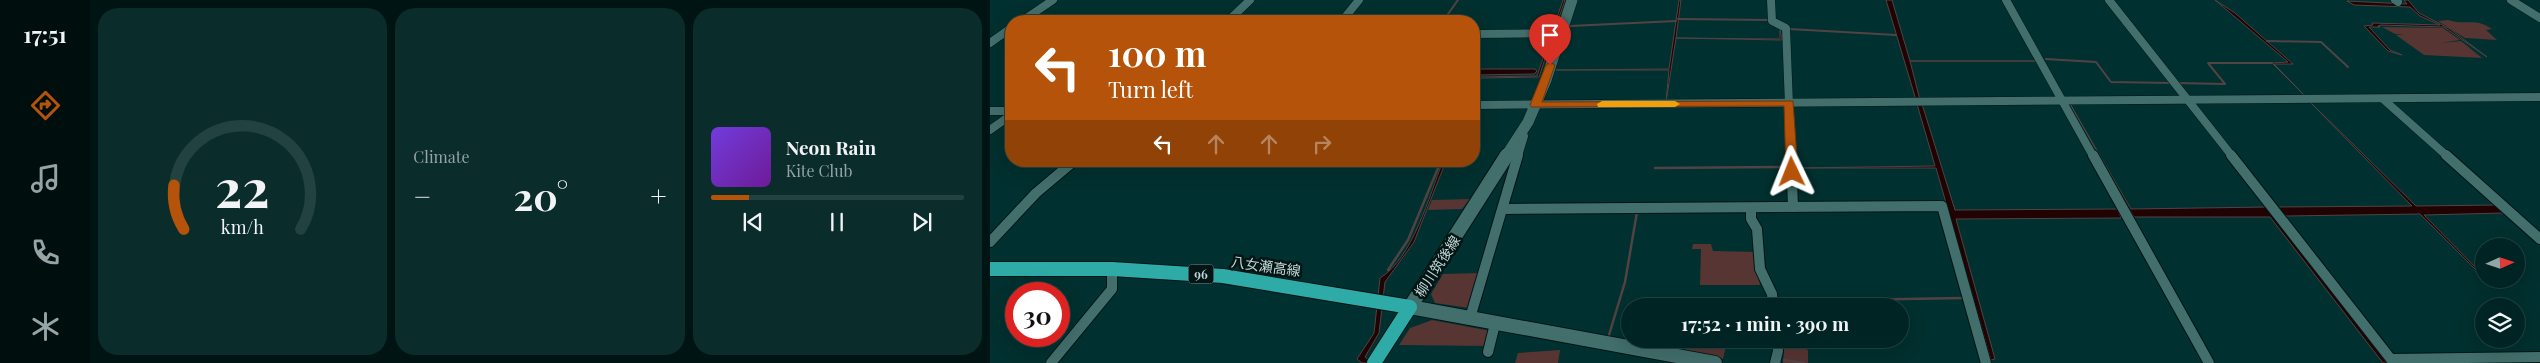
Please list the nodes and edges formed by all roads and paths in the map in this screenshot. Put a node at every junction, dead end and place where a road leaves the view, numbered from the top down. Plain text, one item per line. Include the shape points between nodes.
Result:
1 (1054, 0) edge
2 (1250, 0) edge
3 (1359, 0) edge
4 (1572, 0) edge
5 (1771, 0) edge
6 (2006, 0) edge
7 (2108, 0) edge
8 (2511, 0) edge
9 (1031, 15) edge
10 (1234, 15) edge
11 (1347, 15) edge
12 (2540, 18) edge
13 (1005, 32) edge
14 (1560, 33) junction
15 (1480, 34) edge
16 (990, 43) edge
17 (2540, 98) edge
18 (2383, 99) junction
19 (2189, 100) junction
20 (2064, 101) junction
21 (1789, 103) junction
22 (1480, 105) edge
23 (1535, 105) junction
24 (990, 111) edge
25 (1005, 111) edge
26 (1005, 119) edge
27 (990, 130) edge
28 (1524, 136) dead end
29 (1067, 167) edge
30 (1793, 207) junction
31 (1502, 208) junction
32 (1751, 208) junction
33 (2540, 239) edge
34 (990, 242) edge
35 (1112, 268) junction
36 (990, 269) edge
37 (1772, 298) edge
38 (1410, 307) junction
39 (1470, 318) junction
40 (1495, 324) junction
41 (1778, 348) edge
42 (1488, 352) dead end
43 (2540, 357) edge
44 (2392, 361) edge
45 (1988, 362) edge
46 (1051, 363) edge
47 (1374, 363) edge
48 (1715, 363) edge
49 (1775, 363) edge
50 (2209, 363) edge

1 - 9 street
2 - 10 street
3 - 11 street
4 - 14 main road, 柳川筑後線
5 - 21 street via 1772,21 1786,28
6 - 20 street
7 - 19 street
8 - 12 street
13 - 16 street
14 - 15 street
14 - 23 main road, 柳川筑後線
17 - 18 street
18 - 19 street
18 - 33 street
19 - 20 street
19 - 44 street
20 - 21 street
20 - 50 street
21 - 23 street
21 - 30 street
22 - 23 street
23 - 38 main road, 柳川筑後線 via 1495,176
24 - 25 street
26 - 27 street
28 - 31 street
29 - 34 street
30 - 32 street
30 - 45 street via 1942,206
31 - 32 street
31 - 39 street
32 - 37 street via 1750,218 1757,229 1760,269
35 - 36 main road, 八女瀬高線 / 96
35 - 38 main road, 八女瀬高線 / 96 via 1223,276
35 - 46 street via 1112,289
38 - 39 main road, 柳川筑後線
38 - 47 main road
39 - 40 main road, 柳川筑後線
40 - 42 street
40 - 48 main road, 柳川筑後線
41 - 49 street
43 - 44 street

